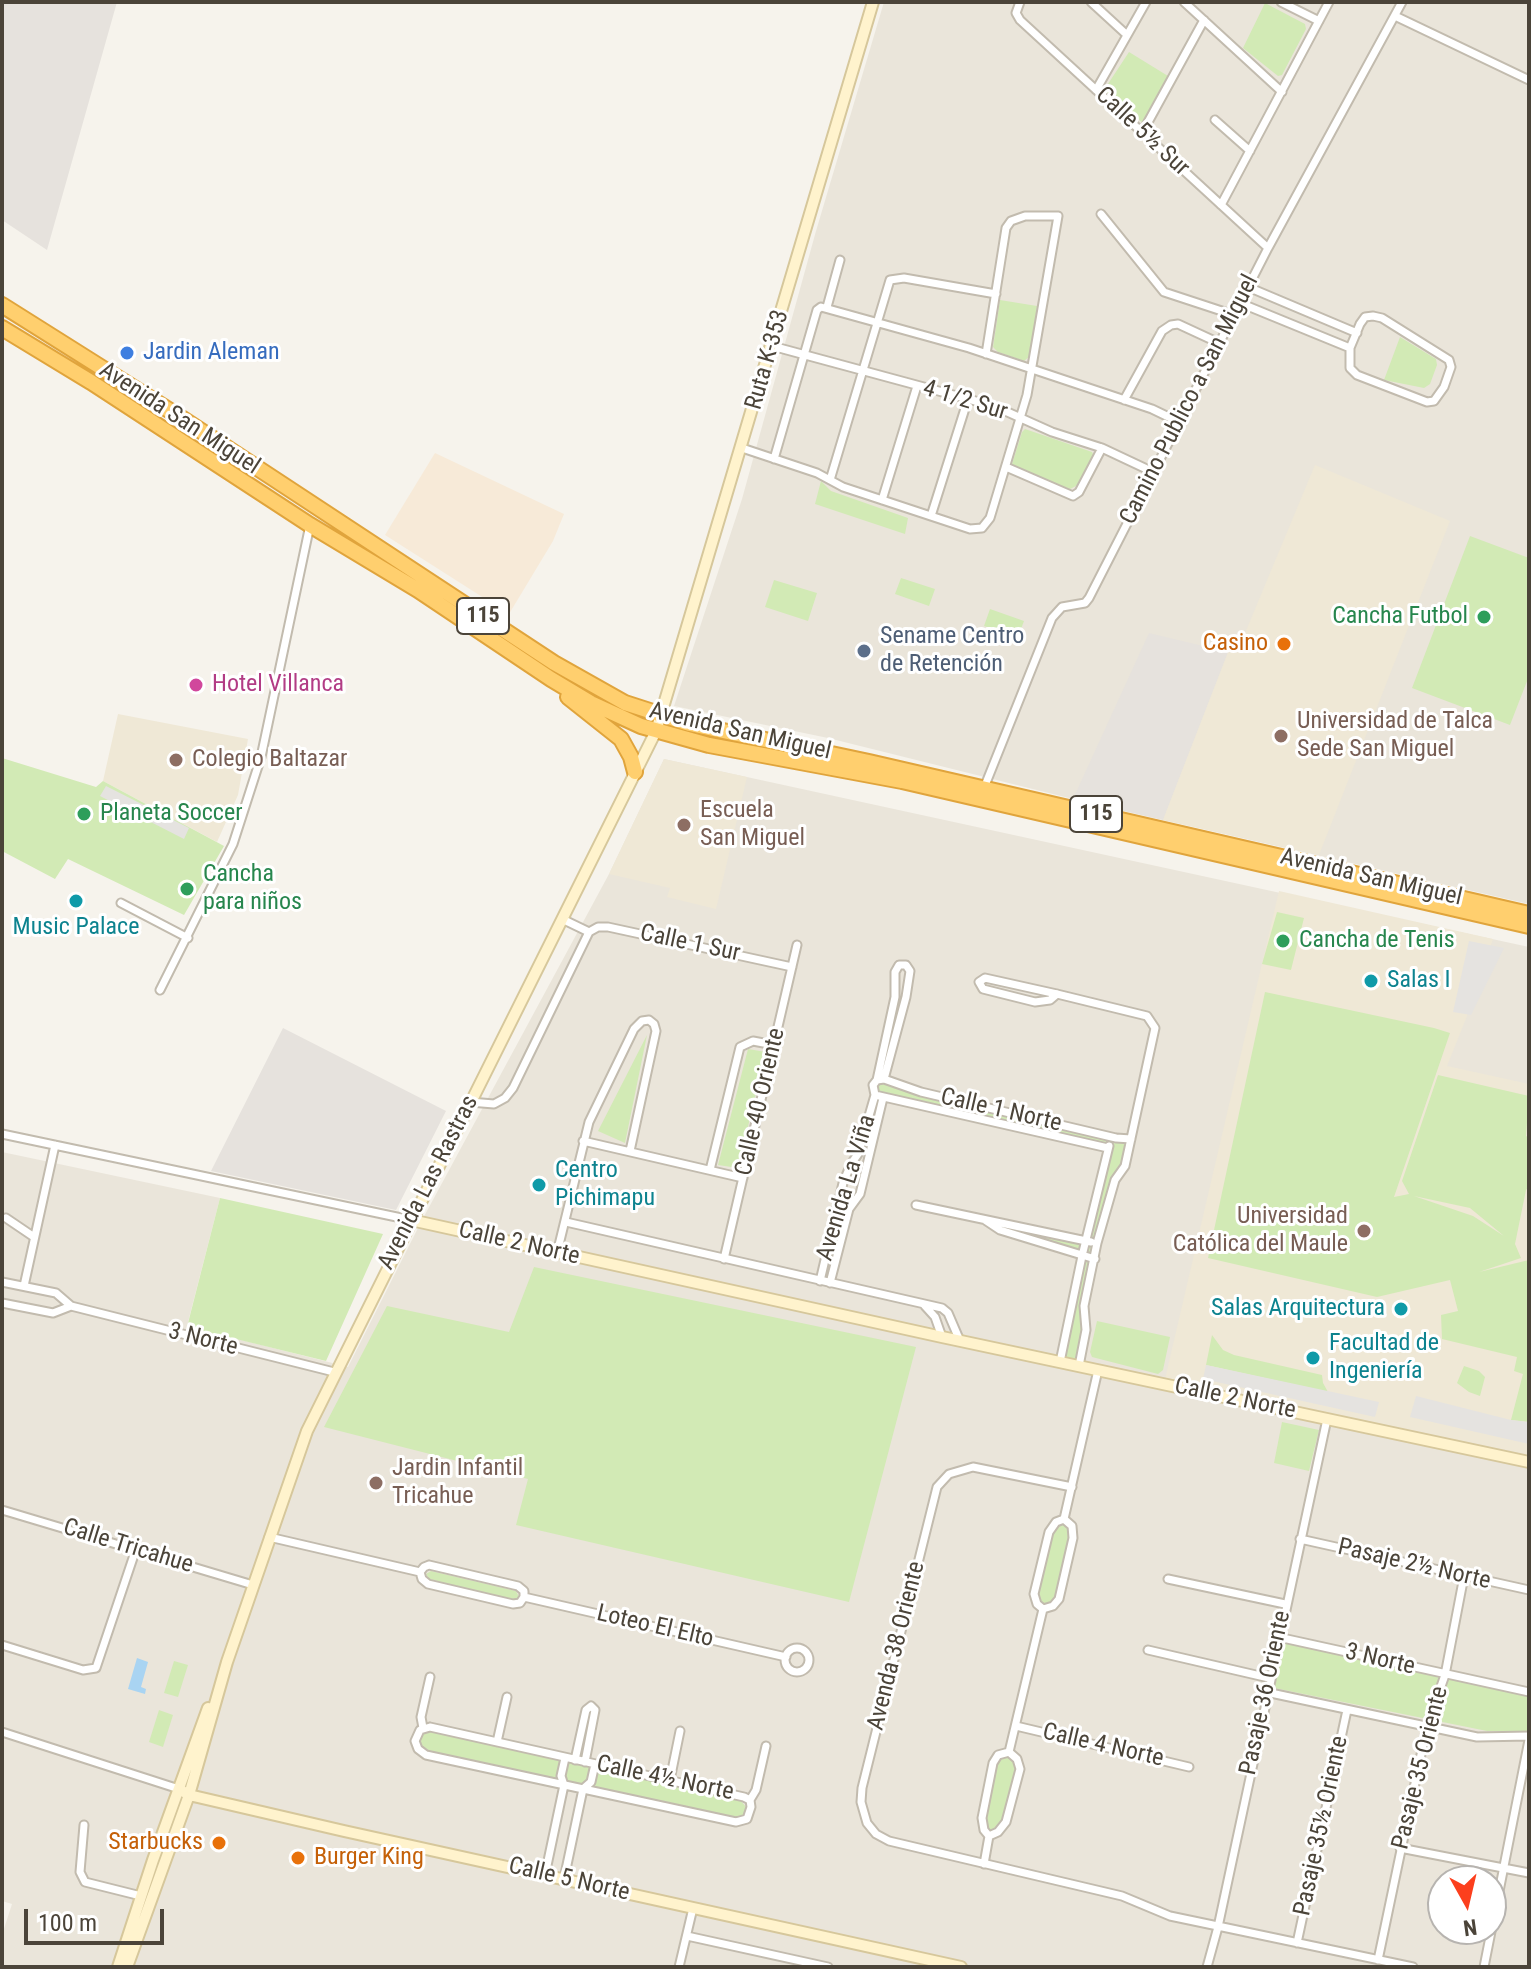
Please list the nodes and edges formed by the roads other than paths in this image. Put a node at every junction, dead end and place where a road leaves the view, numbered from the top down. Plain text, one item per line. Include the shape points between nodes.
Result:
1 (873, 2) edge
2 (1020, 2) edge
3 (1091, 2) edge
4 (1146, 2) edge
5 (1184, 2) edge
6 (1281, 2) edge
7 (1329, 2) edge
8 (1402, 2) edge
9 (1395, 16) junction
10 (1204, 20) junction
11 (1319, 21) junction
12 (1127, 35) junction
13 (1529, 80) edge
14 (1096, 90) junction
15 (1282, 92) junction
16 (1215, 120) dead end
17 (1142, 133) junction
18 (1250, 151) junction
19 (1221, 205) junction
20 (1101, 214) dead end
21 (1268, 248) junction
22 (840, 260) dead end
23 (1248, 287) junction
24 (996, 294) junction
25 (1240, 303) junction
26 (2, 305) edge
27 (827, 307) junction
28 (1234, 315) junction
29 (877, 321) junction
30 (4, 330) edge
31 (1357, 333) junction
32 (1219, 343) junction
33 (772, 346) junction
34 (1350, 348) junction
35 (986, 354) junction
36 (804, 355) junction
37 (1033, 369) junction
38 (862, 371) junction
39 (917, 386) junction
40 (968, 399) junction
41 (1124, 400) junction
42 (1021, 418) junction
43 (1179, 422) junction
44 (742, 448) junction
45 (1102, 448) junction
46 (774, 459) junction
47 (1006, 467) junction
48 (1153, 472) junction
49 (830, 480) junction
50 (882, 500) junction
51 (310, 505) junction
52 (931, 516) junction
53 (310, 525) junction
54 (551, 679) junction
55 (659, 724) junction
56 (635, 772) junction
57 (984, 788) junction
58 (121, 903) dead end
59 (1529, 914) edge
60 (562, 919) junction
61 (1529, 926) edge
62 (589, 932) junction
63 (188, 938) junction
64 (797, 945) dead end
65 (792, 967) junction
66 (160, 990) dead end
67 (1057, 994) junction
68 (774, 1045) junction
69 (883, 1080) junction
70 (881, 1097) junction
71 (470, 1102) junction
72 (2, 1134) edge
73 (1116, 1138) junction
74 (1131, 1139) junction
75 (583, 1141) junction
76 (55, 1145) junction
77 (1108, 1148) junction
78 (630, 1151) junction
79 (710, 1170) junction
80 (743, 1178) junction
81 (1101, 1183) junction
82 (1113, 1184) junction
83 (916, 1205) dead end
84 (6, 1218) dead end
85 (983, 1219) junction
86 (411, 1220) junction
87 (566, 1222) junction
88 (34, 1237) junction
89 (1087, 1241) junction
90 (1097, 1243) junction
91 (557, 1253) junction
92 (1082, 1256) junction
93 (724, 1259) junction
94 (1095, 1259) junction
95 (820, 1281) junction
96 (2, 1282) edge
97 (830, 1283) junction
98 (24, 1286) junction
99 (2, 1303) edge
100 (923, 1304) junction
101 (71, 1306) junction
102 (942, 1337) junction
103 (960, 1341) junction
104 (1060, 1362) junction
105 (1079, 1366) junction
106 (1098, 1370) junction
107 (334, 1372) junction
108 (1327, 1419) junction
109 (1529, 1462) edge
110 (1072, 1487) junction
111 (2, 1510) edge
112 (1064, 1519) junction
113 (269, 1537) junction
114 (1300, 1539) junction
115 (136, 1549) junction
116 (420, 1572) junction
117 (1464, 1576) junction
118 (1168, 1579) dead end
119 (253, 1585) junction
120 (1529, 1590) edge
121 (524, 1597) junction
122 (1285, 1604) junction
123 (1043, 1609) junction
124 (1278, 1637) junction
125 (2, 1645) edge
126 (1148, 1650) dead end
127 (786, 1657) dead end
128 (227, 1662) junction
129 (1445, 1675) junction
130 (430, 1677) dead end
131 (1269, 1678) junction
132 (1266, 1692) junction
133 (1529, 1692) edge
134 (507, 1697) dead end
135 (1347, 1710) junction
136 (1016, 1726) junction
137 (1427, 1726) junction
138 (423, 1728) junction
139 (680, 1731) dead end
140 (2, 1732) edge
141 (1529, 1738) edge
142 (497, 1742) junction
143 (766, 1746) dead end
144 (1009, 1752) junction
145 (565, 1758) junction
146 (575, 1760) junction
147 (585, 1762) junction
148 (595, 1764) junction
149 (1189, 1767) dead end
150 (670, 1780) junction
151 (564, 1785) junction
152 (179, 1789) junction
153 (583, 1789) junction
154 (189, 1795) junction
155 (750, 1800) junction
156 (84, 1825) dead end
157 (989, 1836) junction
158 (1400, 1848) junction
159 (984, 1864) junction
160 (1493, 1865) edge
161 (1504, 1865) edge
162 (1507, 1868) edge
163 (1529, 1873) edge
164 (545, 1875) junction
165 (564, 1879) junction
166 (141, 1896) junction
167 (693, 1908) junction
168 (1218, 1927) junction
169 (687, 1936) junction
170 (1297, 1943) junction
171 (1488, 1945) edge
172 (1378, 1960) junction
173 (118, 1967) edge
174 (127, 1967) edge
175 (679, 1967) edge
176 (828, 1967) edge
177 (961, 1967) edge
178 (1207, 1967) edge
179 (1413, 1967) edge
180 (1484, 1967) edge

1 - 33 street, Ruta K-353
2 - 14 street, Calle 5½ Sur via 1017,16
3 - 12 street
4 - 12 street
5 - 10 street
6 - 11 street
7 - 11 street
8 - 9 street, Camino Publico a San Miguel
9 - 13 street
9 - 21 street, Camino Publico a San Miguel
10 - 15 street
10 - 17 street
11 - 15 street
12 - 14 street
14 - 17 street, Calle 5½ Sur
15 - 18 street
16 - 18 street
17 - 19 street, Calle 5½ Sur
18 - 19 street
19 - 21 street, Calle 5½ Sur
20 - 28 street via 1164,292
21 - 23 street, Camino Publico a San Miguel
22 - 27 street
23 - 25 street, Camino Publico a San Miguel
23 - 31 street
24 - 29 street via 890,280
24 - 35 street
24 - 37 street via 1011,221 1058,216
25 - 28 street, Camino Publico a San Miguel
25 - 34 street
26 - 51 highway, Avenida San Miguel / 115
27 - 29 street
27 - 36 street via 817,310
28 - 32 street, Camino Publico a San Miguel
29 - 35 street
29 - 38 street
30 - 53 highway, Avenida San Miguel / 115
31 - 34 street
31 - 34 street via 1365,317 1382,318 1436,351 1451,367 1444,387 1427,402 1357,375 1350,368
32 - 41 street via 1171,325 1162,331
32 - 43 street, Camino Publico a San Miguel
33 - 36 street, 4 1/2 Sur
33 - 44 street, Ruta K-353
35 - 37 street
36 - 38 street, 4 1/2 Sur
36 - 46 street
37 - 41 street
37 - 42 street
38 - 39 street, 4 1/2 Sur
38 - 49 street
39 - 40 street, 4 1/2 Sur
39 - 50 street
40 - 42 street, 4 1/2 Sur
40 - 52 street
41 - 43 street
42 - 45 street, 4 1/2 Sur
42 - 47 street
43 - 48 street, Camino Publico a San Miguel
44 - 46 street
44 - 55 street, Ruta K-353
45 - 47 street via 1076,496
45 - 48 street, 4 1/2 Sur
46 - 49 street
47 - 52 street via 982,528
48 - 57 street, Camino Publico a San Miguel via 1089,598 1062,607 1052,618
49 - 50 street
50 - 52 street
51 - 53 highway
51 - 55 highway, Avenida San Miguel / 115
53 - 54 highway, Avenida San Miguel / 115
53 - 63 street via 261,757 233,844
54 - 55 highway, Avenida San Miguel / 115 via 591,703
54 - 56 highway via 621,739
55 - 56 street, Avenida Las Rastras
55 - 57 highway, Avenida San Miguel / 115
55 - 61 highway, Avenida San Miguel / 115 via 709,745 902,781
56 - 60 street, Avenida Las Rastras
57 - 59 highway, Avenida San Miguel / 115
58 - 63 street
60 - 62 street
60 - 71 street, Avenida Las Rastras
62 - 65 street, Calle 1 Sur via 608,927
62 - 71 street via 510,1093 494,1104
63 - 66 street
64 - 65 street, Calle 40 Oriente
65 - 68 street, Calle 40 Oriente
67 - 67 street via 985,978 979,982 983,989 1035,1002
67 - 74 street via 1147,1016 1154,1024
68 - 79 street via 753,1041 740,1047
68 - 80 street, Calle 40 Oriente
69 - 69 street via 906,997 906,965 895,972
69 - 70 street via 891,1091
69 - 70 street via 872,1089
69 - 73 street, Calle 1 Norte
70 - 77 street, Calle 1 Norte
70 - 95 street, Avenida La Viña via 843,1183
70 - 97 street, Avenida La Viña via 862,1187 849,1209
71 - 86 street, Avenida Las Rastras
72 - 76 street, Calle 2 Norte
73 - 74 street, Calle 1 Norte
73 - 77 street
74 - 82 street via 1125,1166
75 - 78 street
75 - 78 street via 634,1029 646,1020 656,1031
75 - 87 street
76 - 86 street, Calle 2 Norte
76 - 88 street
77 - 81 street
78 - 79 street
79 - 80 street
80 - 93 street, Calle 40 Oriente
81 - 82 street
81 - 89 street
82 - 90 street
83 - 85 street
84 - 88 street
85 - 89 street
85 - 92 street via 1000,1230
86 - 91 street, Calle 2 Norte
86 - 107 street, Avenida Las Rastras
87 - 91 street
87 - 93 street, Calle 2 Norte
88 - 98 street
89 - 90 street
89 - 92 street
90 - 94 street
91 - 102 street, Calle 2 Norte
92 - 94 street
92 - 104 street
93 - 95 street, Calle 2 Norte
94 - 105 street
95 - 97 street, Calle 2 Norte
96 - 98 street, 3 Norte
97 - 100 street, Calle 2 Norte
98 - 101 street, 3 Norte via 56,1293
99 - 101 street, 3 Norte via 53,1313
100 - 102 street
100 - 103 street via 945,1310
101 - 107 street, 3 Norte
102 - 103 street, Calle 2 Norte
103 - 104 street, Calle 2 Norte
104 - 105 street, Calle 2 Norte
105 - 106 street, Calle 2 Norte
106 - 108 street, Calle 2 Norte
106 - 110 street
107 - 113 street, Avenida Las Rastras
108 - 109 street, Calle 2 Norte
108 - 114 street, Pasaje 36 Oriente
110 - 112 street
110 - 159 street, Avenda 38 Oriente via 986,1467 967,1467 940,1482 866,1772 861,1802 876,1834
111 - 115 street, Calle Tricahue
112 - 123 street via 1049,1532 1034,1594
112 - 123 street via 1074,1532 1059,1599
113 - 116 street, Loteo El Elto
113 - 119 street, Avenida Las Rastras
114 - 117 street, Pasaje 2½ Norte
114 - 122 street, Pasaje 36 Oriente
115 - 119 street, Calle Tricahue
115 - 125 street via 96,1668 83,1670
116 - 121 street, Loteo El Elto via 426,1583 456,1591 515,1604
116 - 121 street, Loteo El Elto via 429,1565 518,1586
117 - 120 street, Pasaje 2½ Norte
117 - 129 street, Pasaje 35 Oriente
118 - 122 street
119 - 128 street, Avenida Las Rastras
121 - 127 street, Loteo El Elto
122 - 124 street, Pasaje 36 Oriente
123 - 136 street
124 - 129 street, 3 Norte
124 - 131 street, Pasaje 36 Oriente
126 - 131 street
128 - 152 street, Avenida Las Rastras
128 - 154 street, Avenida Las Rastras
129 - 133 street, 3 Norte
129 - 137 street, Pasaje 35 Oriente
130 - 138 street
131 - 132 street, Pasaje 36 Oriente
132 - 135 street
132 - 168 street, Pasaje 36 Oriente
134 - 142 street
135 - 137 street
135 - 170 street, Pasaje 35½ Oriente
136 - 144 street
136 - 149 street, Calle 4 Norte
137 - 141 street via 1477,1737
137 - 158 street, Pasaje 35 Oriente
138 - 142 street, Calle 4½ Norte
138 - 151 street, Calle 4½ Norte via 415,1741 426,1755
139 - 150 street
140 - 152 street
141 - 161 street
142 - 145 street, Calle 4½ Norte
143 - 155 street
144 - 157 street via 993,1763 982,1818
144 - 157 street via 1020,1769 1006,1822
145 - 146 street, Calle 4½ Norte
145 - 151 street
146 - 147 street, Calle 4½ Norte
146 - 147 street via 591,1706 595,1712
147 - 148 street, Calle 4½ Norte
148 - 150 street, Calle 4½ Norte
148 - 153 street via 591,1782
150 - 155 street, Calle 4½ Norte
151 - 153 street, Calle 4½ Norte
151 - 164 street
152 - 154 street, Calle 5 Norte
152 - 166 street, Avenida Las Rastras
153 - 155 street, Calle 4½ Norte via 736,1822 747,1819
153 - 165 street
154 - 164 street, Calle 5 Norte
154 - 174 street, Avenida Las Rastras
156 - 166 street via 80,1872 85,1882
157 - 159 street
158 - 160 street
158 - 172 street, Pasaje 35 Oriente
159 - 168 street via 1122,1896 1170,1916
162 - 163 street
164 - 165 street, Calle 5 Norte
165 - 167 street, Calle 5 Norte
166 - 173 street, Avenida Las Rastras
167 - 169 street
167 - 177 street, Calle 5 Norte
168 - 170 street
168 - 178 street, Pasaje 36 Oriente
169 - 175 street
169 - 176 street
170 - 172 street
171 - 180 street
172 - 179 street

